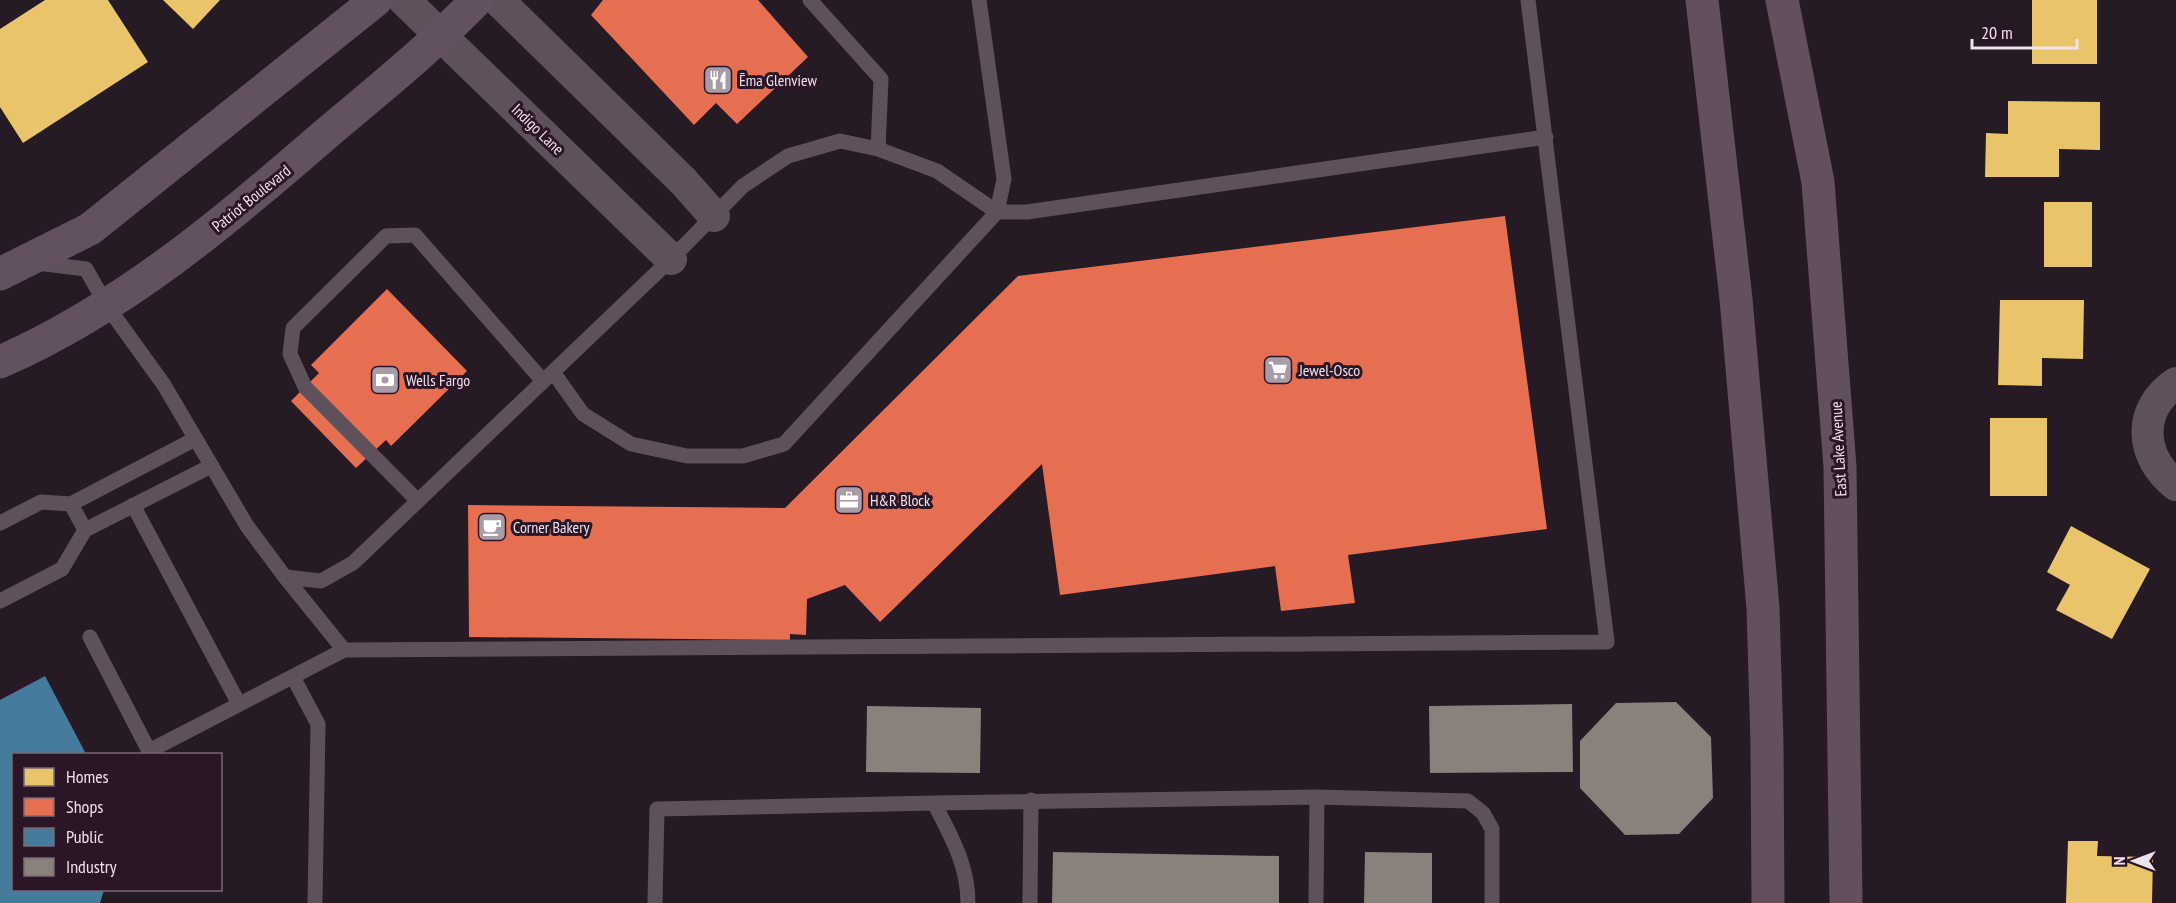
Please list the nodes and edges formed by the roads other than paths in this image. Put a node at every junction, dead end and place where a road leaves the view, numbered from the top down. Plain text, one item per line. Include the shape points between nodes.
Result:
1 (376, 0) edge
2 (404, 0) edge
3 (477, 0) edge
4 (498, 0) edge
5 (810, 0) edge
6 (979, 0) edge
7 (1528, 0) edge
8 (1702, 0) edge
9 (1782, 0) edge
10 (441, 36) junction
11 (1546, 137) junction
12 (878, 148) junction
13 (997, 212) junction
14 (714, 216) junction
15 (671, 259) junction
16 (13, 268) edge
17 (107, 306) junction
18 (0, 362) edge
19 (548, 377) junction
20 (2176, 382) edge
21 (195, 439) junction
22 (211, 466) junction
23 (2176, 485) edge
24 (418, 501) junction
25 (71, 504) junction
26 (133, 505) junction
27 (0, 523) edge
28 (85, 530) junction
29 (285, 577) junction
30 (0, 601) edge
31 (90, 637) dead end
32 (344, 650) junction
33 (293, 677) junction
34 (239, 704) junction
35 (1317, 797) junction
36 (1031, 800) junction
37 (934, 802) junction
38 (315, 903) edge
39 (655, 903) edge
40 (968, 903) edge
41 (1030, 903) edge
42 (1316, 903) edge
43 (1492, 903) edge
44 (1768, 903) edge
45 (1846, 903) edge

1 - 16 main road via 90,229
2 - 10 street, Indigo Lane
3 - 10 main road, Patriot Boulevard
4 - 14 street
5 - 12 lane via 881,79
6 - 13 lane via 1004,179
7 - 11 lane
8 - 44 main road via 1736,299 1763,608
9 - 45 main road, East Lake Avenue via 1818,182 1840,467
10 - 15 street, Indigo Lane
10 - 17 main road, Patriot Boulevard via 236,212
11 - 13 lane via 1027,212
11 - 32 lane via 1607,642
12 - 13 lane via 937,171
12 - 14 lane via 840,141 788,156 743,186
13 - 19 lane via 784,444 743,456 687,456 631,444 583,414
14 - 15 lane
15 - 19 lane
16 - 17 lane via 86,268
17 - 18 main road, Patriot Boulevard
17 - 21 lane via 164,386
19 - 24 lane
19 - 24 lane via 415,235 386,236 293,328 290,354 305,387
20 - 23 street via 2157,401 2147,432 2155,463
21 - 22 lane
21 - 25 lane
22 - 26 lane
22 - 29 lane via 247,526
24 - 29 lane via 353,563 328,578 321,581
25 - 27 lane via 41,502
25 - 28 lane
26 - 28 lane
26 - 34 lane
28 - 30 lane via 62,569
29 - 32 lane
31 - 34 lane via 149,751
32 - 33 lane
33 - 34 lane
33 - 38 lane via 318,724
35 - 36 lane
35 - 42 lane
35 - 43 lane via 1468,801 1483,813 1492,829
36 - 37 lane
36 - 41 lane
37 - 39 lane via 657,809
37 - 40 lane via 956,843 968,883

